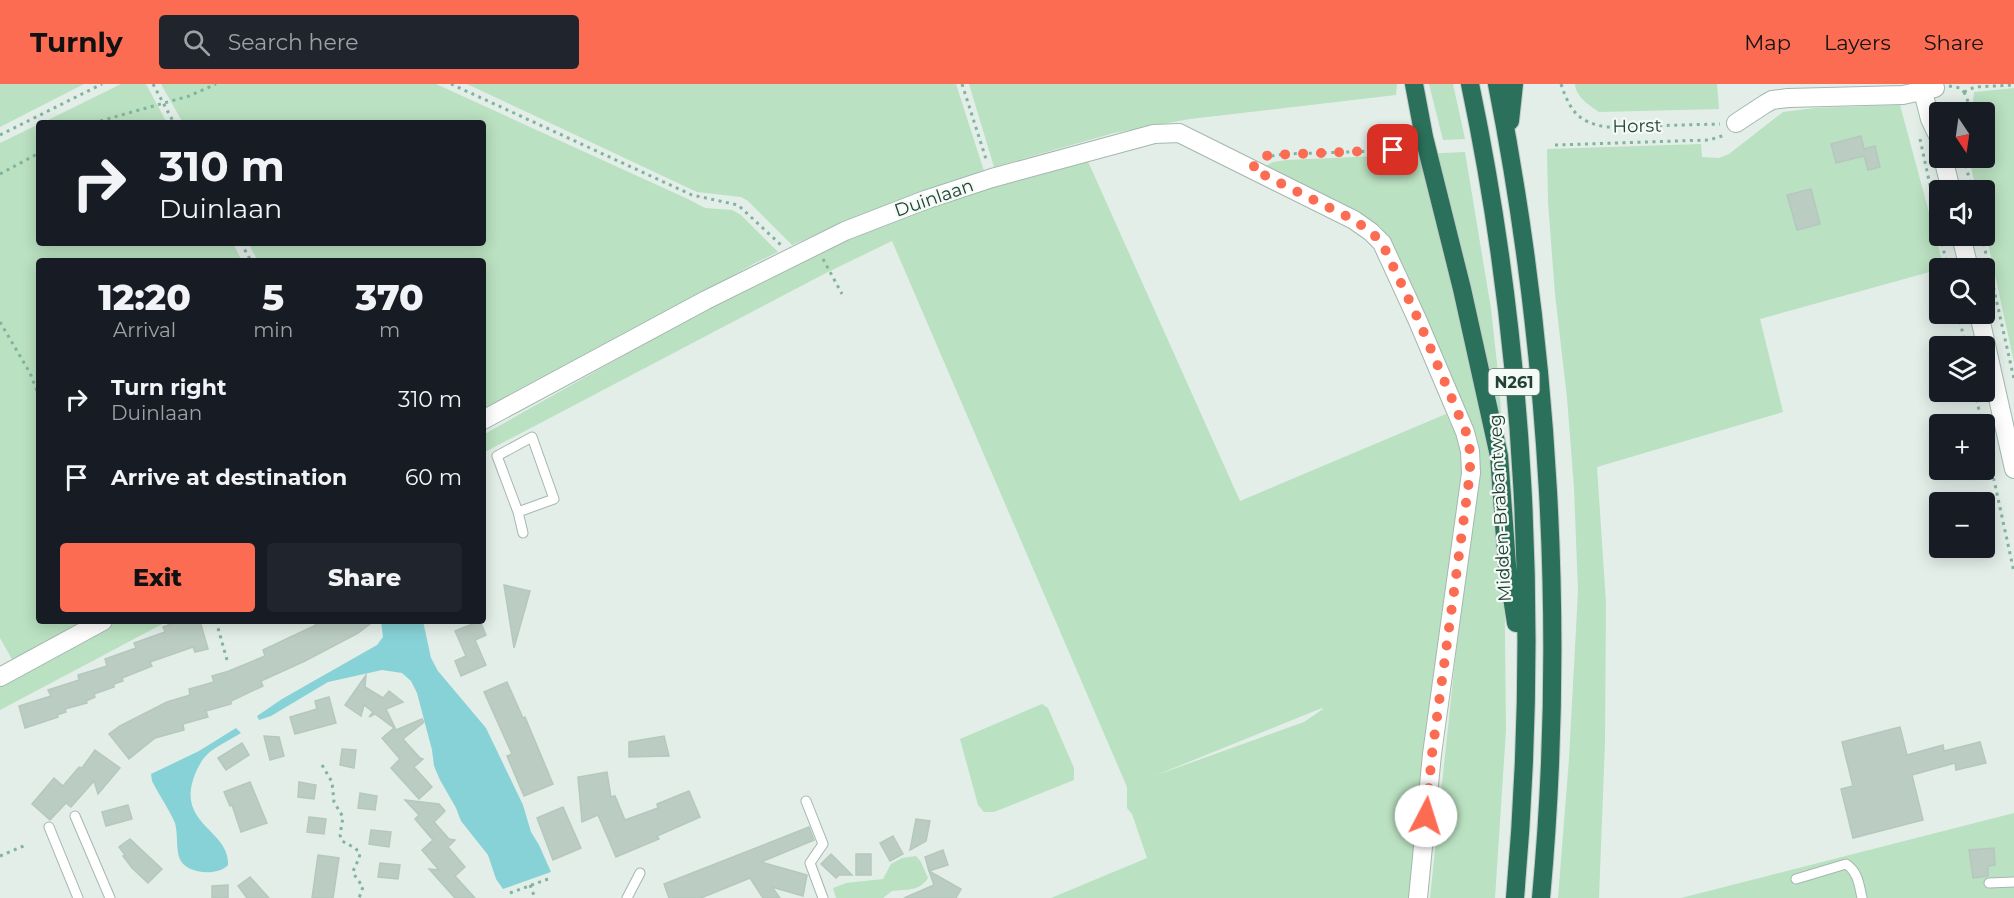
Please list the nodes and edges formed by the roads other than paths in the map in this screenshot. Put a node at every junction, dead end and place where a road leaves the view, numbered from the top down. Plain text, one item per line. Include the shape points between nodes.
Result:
1 (1414, 84) edge
2 (1470, 84) edge
3 (1497, 84) edge
4 (1514, 84) edge
5 (1928, 87) edge
6 (1936, 102) edge
7 (1929, 103) edge
8 (1736, 123) road end
9 (1508, 137) junction
10 (1981, 324) edge
11 (486, 418) edge
12 (2014, 469) edge
13 (518, 512) junction
14 (523, 533) dead end
15 (97, 624) edge
16 (0, 677) edge
17 (1526, 684) junction
18 (806, 801) dead end
19 (75, 816) dead end
20 (48, 827) dead end
21 (639, 873) dead end
22 (1796, 879) dead end
23 (2014, 882) edge
24 (1989, 883) dead end
25 (78, 898) edge
26 (110, 898) edge
27 (627, 898) edge
28 (824, 898) edge
29 (1418, 898) edge
30 (1515, 898) edge
31 (1541, 898) edge
32 (1862, 898) edge

1 - 17 highway, N261 via 1498,456 1508,565
2 - 17 highway, Midden-Brabantweg / N261 via 1498,244 1516,401
3 - 9 highway, N261
4 - 9 highway, N261
5 - 6 street
5 - 7 street
5 - 8 street via 1904,95 1772,100
9 - 31 highway, N261 via 1536,342 1547,479 1552,666
10 - 12 street
11 - 29 street, Duinlaan via 845,231 992,178 1154,134 1179,133 1354,220 1382,243 1458,414 1470,451
13 - 13 lane via 554,499 532,437 497,456
13 - 14 lane
15 - 16 street
17 - 30 highway, Midden-Brabantweg / N261
18 - 28 lane via 823,844 810,863
19 - 26 lane
20 - 25 lane
21 - 27 lane
22 - 32 lane via 1846,864 1858,878
23 - 24 lane

